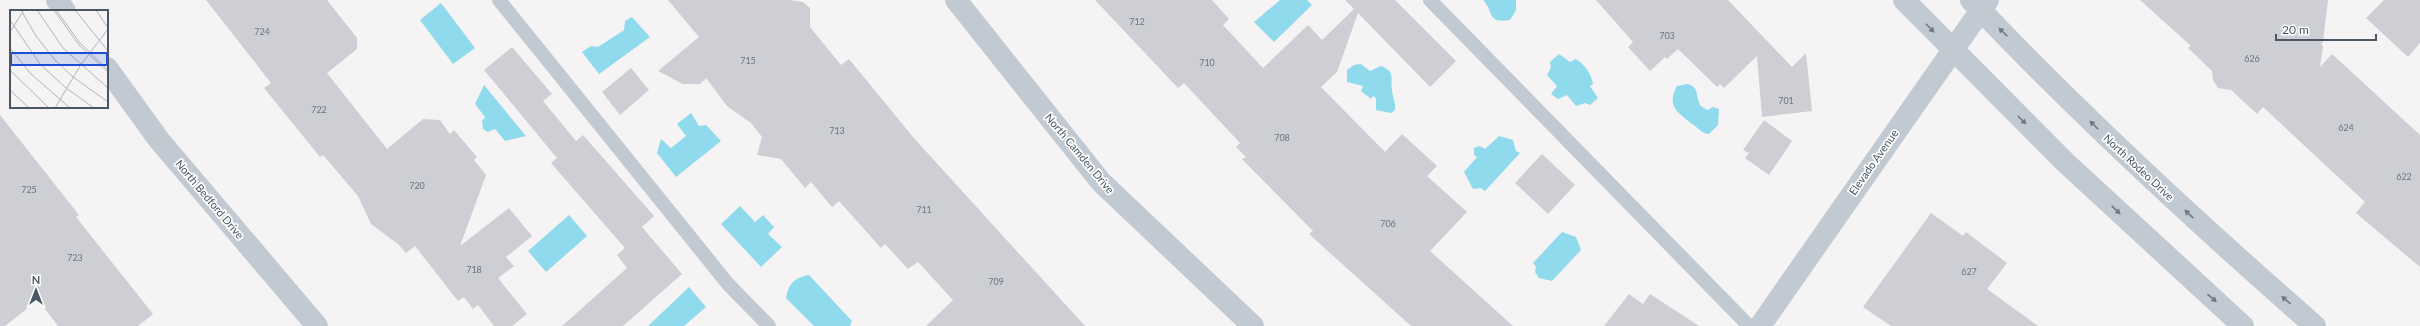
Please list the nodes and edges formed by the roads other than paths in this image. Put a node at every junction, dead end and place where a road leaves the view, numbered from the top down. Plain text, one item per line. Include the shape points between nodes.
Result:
1 (57, 0) edge
2 (499, 0) edge
3 (956, 0) edge
4 (1430, 0) edge
5 (1904, 0) edge
6 (1980, 3) edge
7 (65, 10) edge
8 (1951, 50) junction
9 (108, 69) edge
10 (317, 326) edge
11 (769, 326) edge
12 (1253, 326) edge
13 (1749, 326) edge
14 (1760, 326) edge
15 (2243, 326) edge
16 (2315, 326) edge

1 - 7 street
2 - 11 lane via 728,284
3 - 12 street, North Camden Drive via 1101,182
4 - 13 lane
5 -> 8 street
6 - 8 street, Elevado Avenue
16 -> 6 street, North Rodeo Drive via 2099,130
8 - 14 street, Elevado Avenue
8 -> 15 street via 2066,163
9 - 10 street, North Bedford Drive via 160,140

